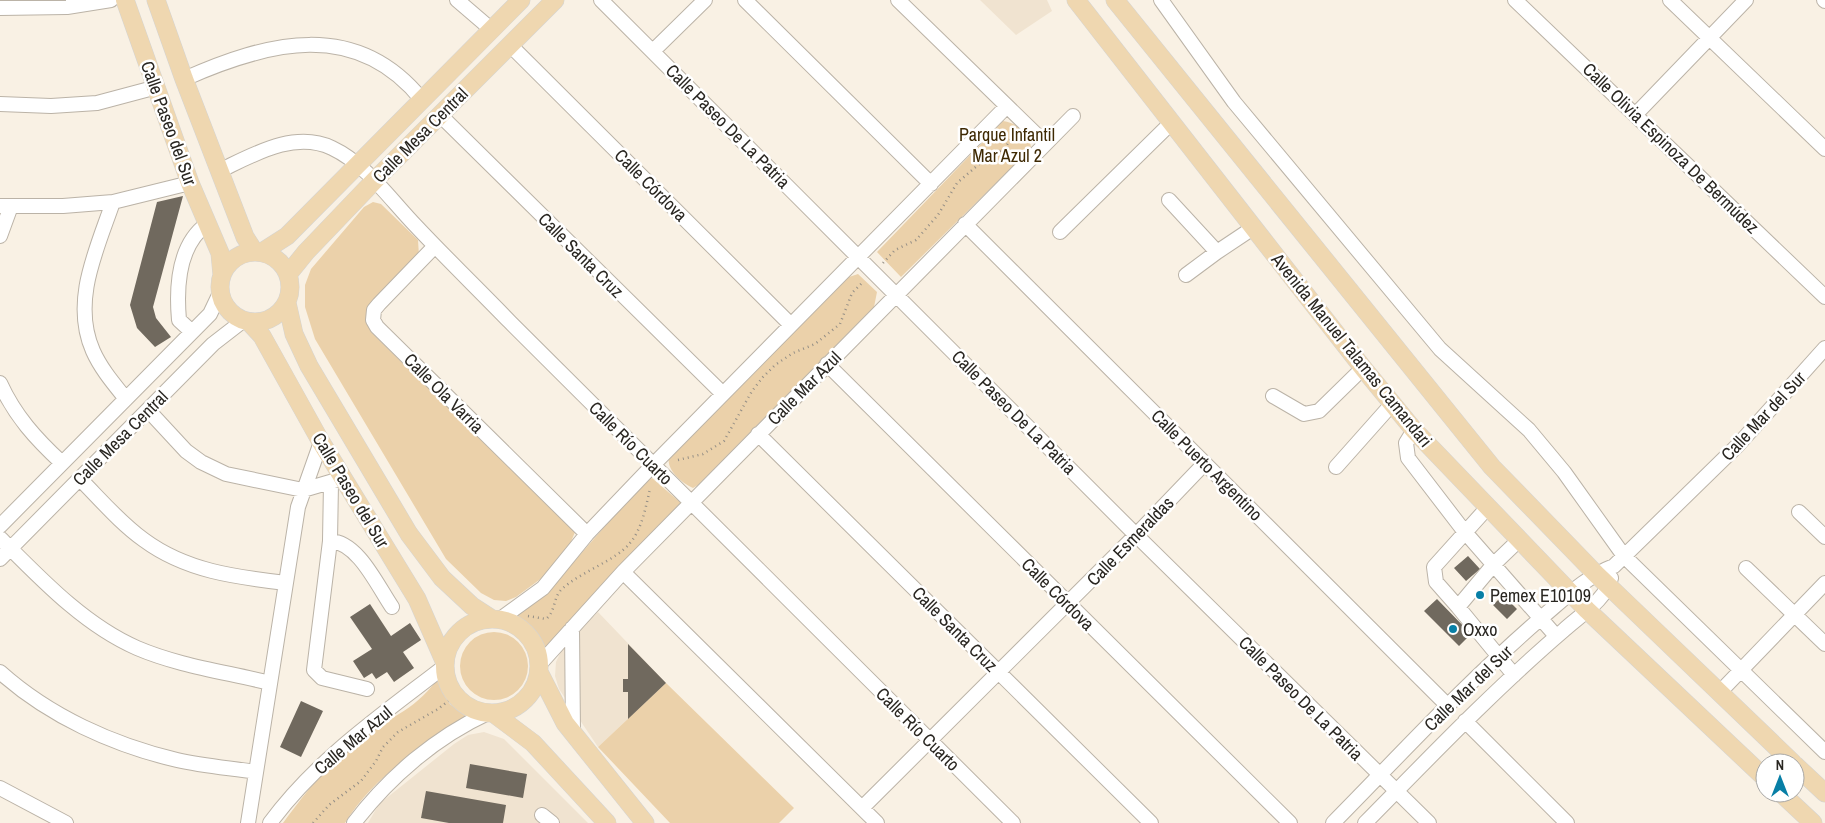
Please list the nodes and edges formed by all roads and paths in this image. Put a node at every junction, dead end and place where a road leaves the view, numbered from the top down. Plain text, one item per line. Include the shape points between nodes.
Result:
1 (111, 0) edge
2 (125, 0) edge
3 (156, 0) edge
4 (456, 0) edge
5 (522, 0) edge
6 (555, 0) edge
7 (600, 0) edge
8 (705, 0) edge
9 (745, 0) edge
10 (898, 0) edge
11 (1076, 0) edge
12 (1115, 0) edge
13 (1161, 0) edge
14 (1515, 0) edge
15 (1670, 0) edge
16 (1746, 0) edge
17 (0, 8) edge
18 (492, 30) junction
19 (1710, 37) junction
20 (510, 45) junction
21 (653, 51) junction
22 (184, 79) junction
23 (157, 87) junction
24 (422, 100) junction
25 (0, 104) edge
26 (1007, 106) junction
27 (1636, 114) junction
28 (440, 115) junction
29 (1073, 116) dead end
30 (1024, 123) junction
31 (1171, 123) junction
32 (1045, 143) junction
33 (1825, 149) edge
34 (358, 164) junction
35 (219, 171) junction
36 (374, 181) junction
37 (190, 183) junction
38 (931, 184) junction
39 (1169, 200) dead end
40 (113, 202) junction
41 (5, 206) edge
42 (208, 224) junction
43 (965, 224) junction
44 (1253, 228) junction
45 (1060, 232) dead end
46 (0, 236) edge
47 (435, 246) junction
48 (258, 251) junction
49 (1217, 252) junction
50 (858, 257) junction
51 (874, 272) junction
52 (289, 274) junction
53 (222, 275) junction
54 (1186, 275) dead end
55 (220, 293) junction
56 (896, 294) junction
57 (1825, 297) edge
58 (287, 303) junction
59 (247, 321) junction
60 (791, 325) junction
61 (192, 332) junction
62 (1825, 348) edge
63 (827, 364) junction
64 (1363, 368) junction
65 (0, 383) edge
66 (722, 394) junction
67 (1273, 396) dead end
68 (126, 399) junction
69 (1392, 404) junction
70 (148, 410) junction
71 (1414, 430) junction
72 (758, 434) junction
73 (321, 442) junction
74 (62, 463) junction
75 (1205, 463) junction
76 (1336, 467) dead end
77 (657, 470) junction
78 (80, 479) junction
79 (337, 481) junction
80 (303, 490) junction
81 (690, 503) junction
82 (1488, 507) junction
83 (1799, 512) dead end
84 (0, 526) edge
85 (1464, 531) junction
86 (587, 534) junction
87 (1136, 536) junction
88 (1825, 537) edge
89 (0, 538) edge
90 (1519, 540) junction
91 (330, 541) junction
92 (10, 548) junction
93 (1624, 556) junction
94 (0, 559) edge
95 (1494, 564) junction
96 (1614, 566) junction
97 (1746, 568) dead end
98 (623, 572) junction
99 (1595, 573) junction
100 (286, 583) junction
101 (1825, 583) edge
102 (1610, 587) junction
103 (1571, 593) junction
104 (1068, 604) junction
105 (392, 607) dead end
106 (1458, 607) junction
107 (1587, 610) junction
108 (1795, 615) junction
109 (500, 617) junction
110 (1542, 618) junction
111 (572, 628) junction
112 (1556, 636) junction
113 (1825, 644) edge
114 (1499, 657) junction
115 (445, 664) junction
116 (539, 668) junction
117 (1741, 671) junction
118 (0, 672) edge
119 (999, 672) junction
120 (1514, 675) junction
121 (270, 682) junction
122 (367, 689) dead end
123 (1719, 693) junction
124 (456, 695) junction
125 (1448, 706) junction
126 (491, 713) junction
127 (1465, 721) junction
128 (573, 734) junction
129 (930, 741) junction
130 (1825, 752) edge
131 (1782, 753) edge
132 (1755, 769) edge
133 (256, 772) junction
134 (1805, 774) edge
135 (1380, 775) junction
136 (0, 788) edge
137 (1396, 791) junction
138 (1825, 793) edge
139 (1792, 803) edge
140 (862, 808) junction
141 (66, 823) edge
142 (248, 823) edge
143 (270, 823) edge
144 (312, 823) edge
145 (354, 823) edge
146 (607, 823) edge
147 (645, 823) edge
148 (877, 823) edge
149 (1013, 823) edge
150 (1151, 823) edge
151 (1290, 823) edge
152 (1333, 823) edge
153 (1365, 823) edge
154 (1429, 823) edge
155 (1567, 823) edge
156 (1813, 823) edge

1 - 17 street via 67,7
2 - 23 main road, Calle Paseo del Sur
3 - 22 main road, Calle Paseo del Sur
4 - 18 street
5 - 18 main road, Calle Mesa Central
6 - 20 main road, Calle Mesa Central
7 - 21 street, Calle Paseo De La Patria
8 - 21 street
9 - 38 street
10 - 26 street
11 - 31 main road, Avenida Manuel Talamas Camandari
12 - 99 main road, Avenida Manuel Talamas Camandari via 1492,467
13 - 93 street via 1234,102 1440,349 1529,430 1564,472
14 - 27 street, Calle Olivia Espinoza De Bermúdez
15 - 19 street
16 - 19 street
18 - 24 main road, Calle Mesa Central
19 - 27 street
19 - 33 street
20 - 28 main road, Calle Mesa Central
20 - 60 street, Calle Córdova
21 - 50 street, Calle Paseo De La Patria
22 - 24 street via 254,52 319,44 345,49 380,63 407,82
22 - 35 main road, Calle Paseo del Sur
23 - 25 street via 97,103 52,106
23 - 37 main road, Calle Paseo del Sur
24 - 34 main road, Calle Mesa Central
26 - 30 street
26 - 38 street
27 - 57 street, Calle Olivia Espinoza De Bermúdez
28 - 36 main road, Calle Mesa Central
28 - 66 street, Calle Santa Cruz
29 - 32 street, Calle Mar Azul
30 - 32 street
30 - 51 path via 1013,133 1005,148 957,183 938,215 916,240 895,250
31 - 44 main road, Avenida Manuel Talamas Camandari
31 - 45 street
32 - 43 street, Calle Mar Azul
34 - 35 street, Calle Río Cuarto via 332,148 299,142 268,148
34 - 36 street, Calle Río Cuarto
34 - 48 main road, Calle Mesa Central via 287,236
35 - 48 main road, Calle Paseo del Sur via 245,237
36 - 47 street, Calle Río Cuarto
36 - 52 main road, Calle Mesa Central
37 - 40 street
37 - 42 main road, Calle Paseo del Sur
38 - 50 street
39 - 49 street
40 - 41 street
40 - 68 street via 90,270 83,310 93,351 105,373
41 - 46 street
42 - 53 main road, Calle Paseo del Sur via 220,253
42 - 61 street via 189,242 177,295 179,320
43 - 56 street, Calle Mar Azul
43 - 75 street, Calle Puerto Argentino
44 - 49 street
44 - 64 main road, Avenida Manuel Talamas Camandari
47 - 77 street, Calle Río Cuarto
47 - 86 street, Calle Ola Varria via 379,304 374,310 373,320
48 - 52 main road via 278,259
48 - 53 main road via 232,260
49 - 54 street
50 - 51 street, Calle Paseo De La Patria
50 - 60 street
51 - 56 street, Calle Paseo De La Patria
51 - 77 path via 852,293 840,324 815,344 775,365 763,377 724,442 703,454 679,459
52 - 58 main road via 291,288
53 - 55 main road
55 - 59 main road via 231,312
55 - 61 street, Calle Mesa Central via 210,314
56 - 63 street, Calle Mar Azul
56 - 87 street, Calle Paseo De La Patria
58 - 59 main road via 267,320
58 - 109 main road, Calle Paseo del Sur via 294,334 309,366 409,534 442,578 467,602
59 - 70 street, Calle Mesa Central via 213,344
59 - 73 main road, Calle Paseo del Sur via 262,336
60 - 66 street
61 - 68 street, Calle Mesa Central
62 - 93 street, Calle Mar del Sur via 1738,445
63 - 72 street, Calle Mar Azul
63 - 104 street, Calle Córdova
64 - 67 street via 1319,411 1304,414
64 - 69 main road, Avenida Manuel Talamas Camandari
65 - 74 street via 18,418
66 - 77 street
68 - 74 street, Calle Mesa Central
69 - 71 main road, Avenida Manuel Talamas Camandari
69 - 76 street
70 - 78 street, Calle Mesa Central
70 - 80 street via 186,451 217,471
71 - 82 main road, Avenida Manuel Talamas Camandari
71 - 85 street via 1406,443 1408,458
72 - 81 street, Calle Mar Azul
72 - 119 street, Calle Santa Cruz
73 - 79 main road, Calle Paseo del Sur
73 - 80 street
74 - 84 street, Calle Mesa Central
75 - 87 street, Calle Esmeraldas
75 - 125 street, Calle Puerto Argentino
77 - 81 street, Calle Río Cuarto
77 - 86 street
77 - 109 path via 630,544 560,590 552,615 546,619
78 - 92 street, Calle Mesa Central
78 - 100 street via 143,540 175,558 213,573
79 - 80 street
79 - 91 street
79 - 115 main road, Calle Paseo del Sur via 417,600
80 - 100 street
81 - 98 street, Calle Mar Azul
81 - 129 street, Calle Río Cuarto
82 - 85 street
82 - 90 main road, Avenida Manuel Talamas Camandari
83 - 88 street
85 - 95 street
85 - 106 street via 1434,567 1436,582
86 - 109 street via 544,588
87 - 104 street, Calle Esmeraldas
87 - 135 street, Calle Paseo De La Patria
89 - 92 street
90 - 95 street
90 - 103 main road, Avenida Manuel Talamas Camandari
91 - 105 street via 354,550
91 - 122 street via 314,670 322,678
92 - 94 street, Calle Mesa Central
92 - 121 street via 69,603 135,647 167,658
93 - 96 street, Calle Mar del Sur
93 - 117 street
95 - 106 street
95 - 110 street
96 - 99 street, Calle Mar del Sur
96 - 102 street
97 - 108 street
98 - 111 street, Calle Mar Azul
98 - 140 street
99 - 102 main road, Avenida Manuel Talamas Camandari
99 - 103 street, Calle Mar del Sur
100 - 121 street
101 - 108 street
102 - 107 street, Calle Mar del Sur
102 - 123 main road, Avenida Manuel Talamas Camandari
103 - 107 main road, Avenida Manuel Talamas Camandari
103 - 110 street, Calle Mar del Sur
104 - 119 street, Calle Esmeraldas
104 - 151 street, Calle Córdova
106 - 114 street
107 - 112 street, Calle Mar del Sur
107 - 132 main road, Avenida Manuel Talamas Camandari
108 - 113 street
108 - 117 street
109 - 115 main road via 464,628 448,646
109 - 116 main road via 530,637 537,650
110 - 112 street
110 - 114 street, Calle Mar del Sur
111 - 116 street, Calle Mar Azul
111 - 128 street
112 - 120 street, Calle Mar del Sur
114 - 120 street
114 - 125 street, Calle Mar del Sur
115 - 124 main road via 449,685
115 - 143 street, Calle Mar Azul via 319,768
116 - 126 main road via 536,684 529,696 507,711
116 - 128 main road
117 - 123 street
117 - 130 street
118 - 133 street via 30,698 114,740 178,760
119 - 129 street, Calle Esmeraldas
119 - 150 street, Calle Santa Cruz
120 - 127 street, Calle Mar del Sur
121 - 133 street
123 - 131 main road, Avenida Manuel Talamas Camandari
124 - 126 main road via 465,704
124 - 144 path via 398,732 383,747 361,781 329,805
125 - 135 street, Calle Mar del Sur
126 - 145 street via 464,724 402,770
126 - 146 main road via 532,743
127 - 137 street, Calle Mar del Sur
127 - 155 street
128 - 147 main road
129 - 140 street, Calle Esmeraldas
129 - 149 street, Calle Río Cuarto
133 - 142 street
134 - 138 main road, Avenida Manuel Talamas Camandari
135 - 137 street, Calle Paseo De La Patria
135 - 152 street, Calle Mar del Sur
136 - 141 street
137 - 153 street, Calle Mar del Sur
137 - 154 street, Calle Paseo De La Patria
139 - 156 main road
140 - 148 street

